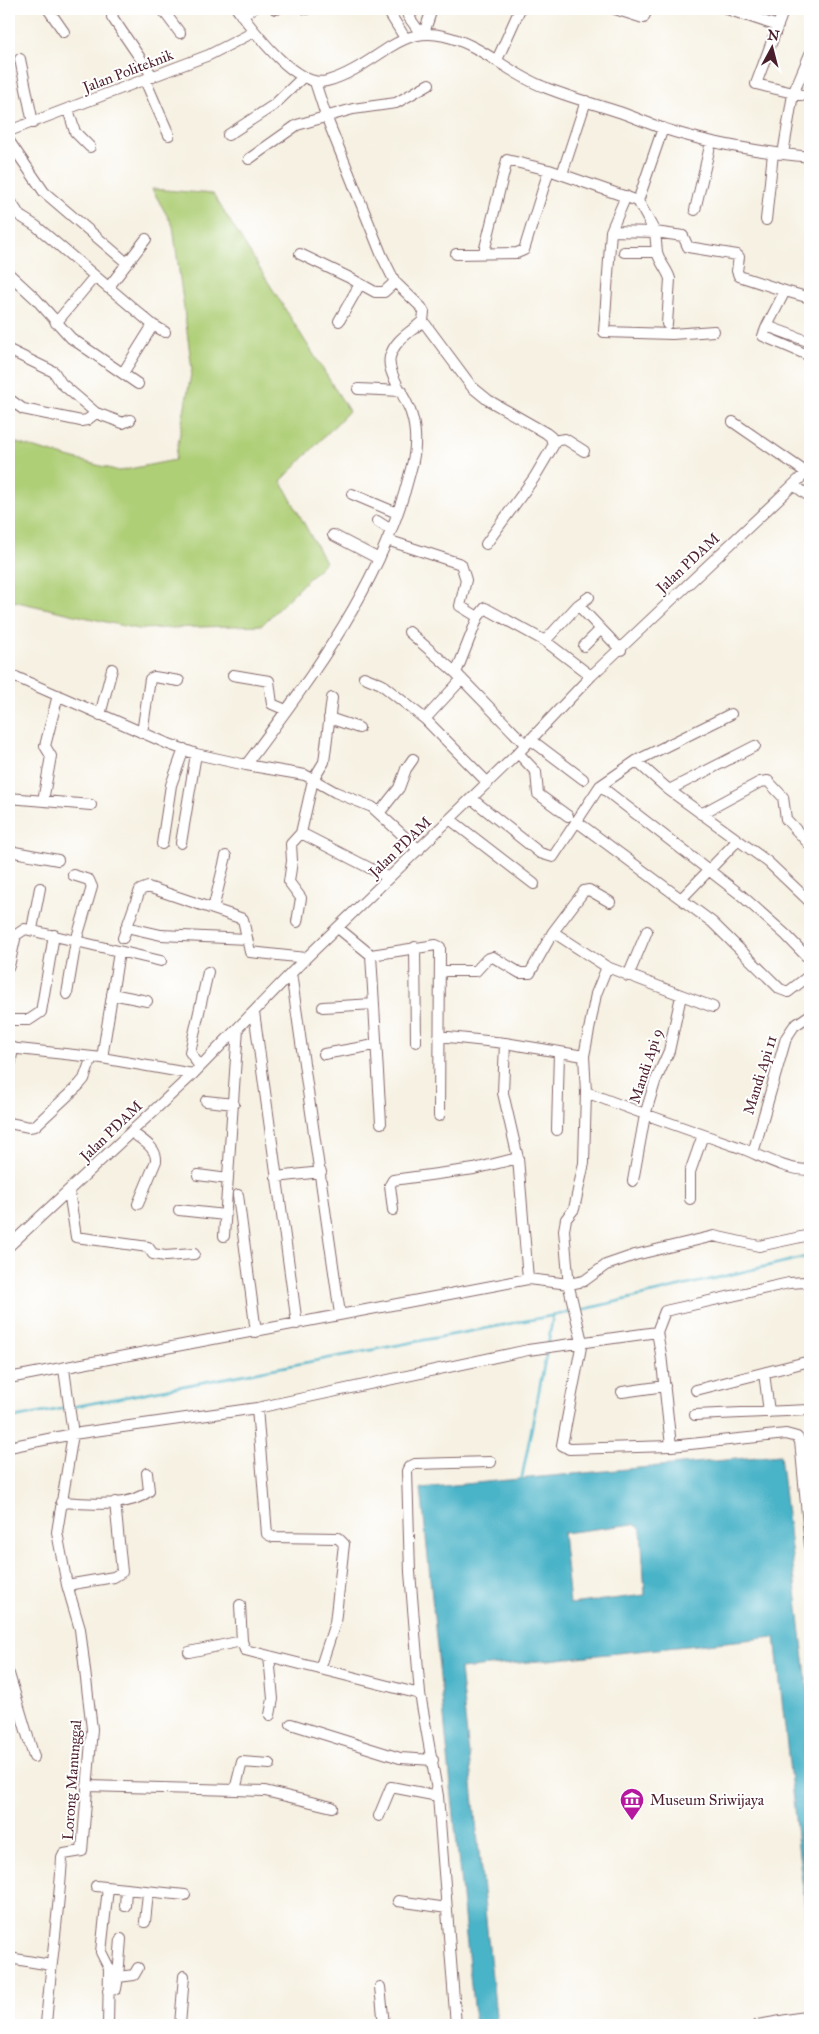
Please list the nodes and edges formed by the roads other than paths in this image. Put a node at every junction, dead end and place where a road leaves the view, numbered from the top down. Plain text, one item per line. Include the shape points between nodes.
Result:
1 (48, 9) edge
2 (114, 9) edge
3 (162, 9) edge
4 (252, 9) edge
5 (387, 9) edge
6 (416, 9) edge
7 (432, 9) edge
8 (520, 9) edge
9 (615, 9) edge
10 (648, 9) edge
11 (727, 9) edge
12 (784, 9) edge
13 (239, 12) edge
14 (778, 26) junction
15 (64, 32) dead end
16 (254, 32) junction
17 (180, 33) dead end
18 (422, 33) junction
19 (405, 38) junction
20 (810, 54) edge
21 (20, 59) dead end
22 (497, 60) junction
23 (302, 77) junction
24 (149, 79) junction
25 (315, 82) junction
26 (429, 84) dead end
27 (793, 94) junction
28 (810, 96) edge
29 (586, 101) junction
30 (68, 109) junction
31 (326, 116) junction
32 (33, 122) junction
33 (663, 128) junction
34 (9, 131) edge
35 (169, 135) dead end
36 (228, 135) dead end
37 (9, 141) edge
38 (712, 142) junction
39 (90, 147) dead end
40 (778, 154) junction
41 (810, 157) edge
42 (248, 159) dead end
43 (549, 170) junction
44 (562, 174) junction
45 (626, 196) junction
46 (9, 199) edge
47 (638, 201) junction
48 (695, 210) dead end
49 (766, 220) dead end
50 (611, 231) junction
51 (655, 232) junction
52 (146, 239) dead end
53 (484, 252) junction
54 (624, 252) dead end
55 (657, 252) junction
56 (300, 254) dead end
57 (456, 254) dead end
58 (127, 264) junction
59 (9, 274) edge
60 (95, 276) junction
61 (395, 282) junction
62 (360, 284) junction
63 (108, 288) junction
64 (785, 291) junction
65 (810, 298) edge
66 (339, 321) dead end
67 (423, 321) junction
68 (56, 323) junction
69 (667, 324) dead end
70 (153, 325) junction
71 (767, 326) junction
72 (714, 331) dead end
73 (165, 332) dead end
74 (810, 342) edge
75 (9, 350) edge
76 (810, 356) edge
77 (123, 374) junction
78 (138, 384) dead end
79 (358, 389) dead end
80 (402, 391) junction
81 (9, 399) edge
82 (96, 413) junction
83 (130, 420) dead end
84 (733, 422) dead end
85 (552, 441) junction
86 (584, 451) dead end
87 (808, 471) edge
88 (794, 485) junction
89 (352, 494) dead end
90 (810, 497) edge
91 (397, 514) junction
92 (377, 521) dead end
93 (333, 535) dead end
94 (389, 535) junction
95 (486, 544) dead end
96 (379, 559) junction
97 (589, 597) dead end
98 (578, 605) junction
99 (478, 616) junction
100 (601, 629) junction
101 (409, 632) dead end
102 (546, 641) junction
103 (584, 646) dead end
104 (621, 650) junction
105 (112, 669) dead end
106 (9, 674) edge
107 (234, 675) dead end
108 (459, 676) junction
109 (591, 676) junction
110 (364, 677) dead end
111 (179, 681) dead end
112 (58, 695) junction
113 (332, 698) dead end
114 (286, 710) junction
115 (730, 714) dead end
116 (100, 715) junction
117 (329, 718) junction
118 (425, 719) junction
119 (359, 728) dead end
120 (142, 733) junction
121 (528, 742) junction
122 (755, 746) dead end
123 (184, 749) junction
124 (518, 753) junction
125 (196, 754) junction
126 (413, 760) dead end
127 (636, 761) junction
128 (246, 765) junction
129 (583, 779) dead end
130 (313, 780) junction
131 (488, 783) junction
132 (600, 786) junction
133 (670, 790) junction
134 (9, 798) edge
135 (472, 799) junction
136 (43, 801) junction
137 (91, 805) dead end
138 (380, 812) junction
139 (701, 814) junction
140 (572, 818) junction
141 (451, 820) junction
142 (301, 832) junction
143 (737, 841) junction
144 (181, 843) dead end
145 (162, 844) dead end
146 (810, 845) edge
147 (419, 850) junction
148 (9, 851) edge
149 (226, 856) dead end
150 (58, 860) dead end
151 (708, 870) junction
152 (73, 875) dead end
153 (389, 878) junction
154 (534, 884) dead end
155 (40, 888) dead end
156 (682, 898) junction
157 (610, 902) dead end
158 (810, 902) edge
159 (213, 909) junction
160 (297, 922) dead end
161 (126, 927) junction
162 (338, 928) junction
163 (32, 929) junction
164 (647, 931) dead end
165 (553, 932) junction
166 (54, 935) junction
167 (123, 938) dead end
168 (247, 938) junction
169 (76, 941) junction
170 (415, 947) junction
171 (119, 952) junction
172 (371, 955) junction
173 (306, 958) junction
174 (810, 960) edge
175 (161, 961) dead end
176 (9, 966) edge
177 (607, 967) junction
178 (441, 971) junction
179 (208, 972) dead end
180 (292, 973) junction
181 (810, 975) edge
182 (628, 976) junction
183 (66, 994) dead end
184 (112, 994) junction
185 (681, 996) junction
186 (147, 1001) dead end
187 (374, 1004) junction
188 (323, 1007) dead end
189 (713, 1007) dead end
190 (254, 1012) junction
191 (810, 1015) edge
192 (9, 1020) edge
193 (238, 1028) junction
194 (439, 1036) junction
195 (416, 1042) dead end
196 (504, 1043) junction
197 (375, 1045) junction
198 (11, 1048) edge
199 (559, 1052) junction
200 (324, 1054) dead end
201 (584, 1056) junction
202 (97, 1057) junction
203 (196, 1070) junction
204 (9, 1071) edge
205 (586, 1092) junction
206 (206, 1102) dead end
207 (234, 1104) junction
208 (438, 1116) dead end
209 (645, 1116) junction
210 (9, 1123) edge
211 (381, 1123) dead end
212 (557, 1130) dead end
213 (132, 1132) junction
214 (703, 1135) junction
215 (753, 1153) junction
216 (518, 1158) junction
217 (810, 1170) edge
218 (321, 1172) junction
219 (198, 1175) dead end
220 (276, 1177) junction
221 (228, 1178) junction
222 (633, 1181) dead end
223 (69, 1191) junction
224 (238, 1195) dead end
225 (690, 1198) dead end
226 (138, 1204) dead end
227 (180, 1210) dead end
228 (393, 1210) dead end
229 (225, 1215) junction
230 (810, 1235) edge
231 (224, 1236) dead end
232 (9, 1246) edge
233 (194, 1254) dead end
234 (528, 1279) junction
235 (569, 1286) junction
236 (810, 1286) edge
237 (340, 1314) junction
238 (297, 1324) junction
239 (256, 1332) junction
240 (657, 1332) junction
241 (581, 1338) junction
242 (810, 1361) edge
243 (64, 1369) junction
244 (764, 1373) junction
245 (9, 1378) edge
246 (664, 1386) junction
247 (696, 1390) dead end
248 (622, 1392) dead end
249 (257, 1408) junction
250 (810, 1410) edge
251 (769, 1412) junction
252 (695, 1415) dead end
253 (73, 1434) junction
254 (671, 1446) junction
255 (9, 1447) edge
256 (491, 1462) dead end
257 (807, 1472) edge
258 (147, 1473) dead end
259 (61, 1502) junction
260 (115, 1502) junction
261 (810, 1546) edge
262 (68, 1585) junction
263 (240, 1605) dead end
264 (242, 1641) junction
265 (189, 1652) dead end
266 (269, 1656) junction
267 (320, 1668) junction
268 (9, 1674) edge
269 (420, 1694) junction
270 (270, 1715) dead end
271 (291, 1724) dead end
272 (34, 1757) dead end
273 (433, 1760) junction
274 (270, 1764) dead end
275 (88, 1786) junction
276 (235, 1790) junction
277 (438, 1796) junction
278 (332, 1807) dead end
279 (379, 1816) dead end
280 (96, 1886) dead end
281 (108, 1888) junction
282 (126, 1890) junction
283 (148, 1893) junction
284 (185, 1896) dead end
285 (398, 1901) dead end
286 (125, 1906) dead end
287 (447, 1908) junction
288 (145, 1922) dead end
289 (122, 1939) dead end
290 (9, 1958) edge
291 (50, 1965) junction
292 (138, 1968) dead end
293 (184, 1976) dead end
294 (118, 1977) junction
295 (380, 1987) dead end
296 (108, 1991) junction
297 (805, 2017) edge
298 (46, 2025) edge
299 (108, 2025) edge
300 (180, 2025) edge
301 (384, 2025) edge
302 (456, 2025) edge
303 (758, 2025) edge

1 - 15 street
2 - 24 street via 112,17
3 - 17 street
4 - 13 street
5 - 19 street
6 - 18 street via 408,16
7 - 18 street
8 - 22 street
9 - 10 street via 643,18
11 - 14 street
12 - 14 street
13 - 16 street
14 - 27 street via 756,84
16 - 23 street
16 - 24 street, Jalan Politeknik via 232,45
18 - 19 street
18 - 22 street via 446,36
19 - 25 street via 340,76
20 - 27 street
21 - 32 street
22 - 29 street via 543,87
23 - 25 street
23 - 36 street via 274,105
24 - 30 street, Jalan Politeknik
24 - 35 street
25 - 31 street
26 - 31 street via 396,103
27 - 28 street
27 - 40 street
29 - 33 street
29 - 44 street
30 - 32 street, Jalan Politeknik
30 - 39 street via 75,132
31 - 42 street via 297,125
31 - 61 street
32 - 34 street, Jalan Politeknik
33 - 38 street
33 - 47 street
37 - 58 street via 44,192
38 - 40 street
38 - 48 street
40 - 41 street
40 - 49 street
43 - 44 street
43 - 53 street via 524,250 517,254
43 - 53 street via 507,160
44 - 45 street
45 - 47 street
45 - 50 street
46 - 60 street via 22,217
47 - 51 street
50 - 51 street
50 - 72 street via 604,332 672,334
51 - 55 street
51 - 64 street via 683,236 688,247 737,255 739,276
52 - 58 street
53 - 57 street
54 - 55 street
55 - 69 street via 670,279
56 - 62 street
58 - 63 street
59 - 68 street via 36,298
60 - 63 street
60 - 68 street
61 - 62 street via 381,293
61 - 67 street via 421,307
62 - 66 street
63 - 70 street
64 - 65 street
64 - 71 street
67 - 80 street via 400,339 390,357 391,370
67 - 85 street via 472,387 488,400 546,433
68 - 77 street via 71,338
70 - 73 street
70 - 77 street
71 - 74 street
71 - 76 street via 763,336
75 - 82 street via 54,372
77 - 78 street
79 - 80 street
80 - 91 street via 415,433 412,467
81 - 82 street via 23,409 81,421
82 - 83 street via 123,424
84 - 87 street
85 - 86 street via 565,439
85 - 95 street via 553,446 534,478
87 - 88 street, Jalan PDAM
88 - 90 street
88 - 104 street, Jalan PDAM
89 - 91 street
91 - 94 street
92 - 94 street
93 - 96 street
94 - 96 street
94 - 99 street via 461,564 466,580 460,606
96 - 114 street via 352,614
97 - 98 street
98 - 100 street
98 - 102 street
99 - 102 street via 485,608
99 - 108 street
100 - 103 street
100 - 104 street
101 - 108 street
102 - 109 street
104 - 109 street, Jalan PDAM
105 - 116 street
106 - 112 street
107 - 114 street via 270,681 272,704
108 - 118 street
108 - 121 street
109 - 121 street, Jalan PDAM
110 - 118 street via 381,684
111 - 120 street via 150,679
112 - 116 street
112 - 136 street via 45,746 51,756
113 - 117 street
114 - 128 street
115 - 127 street
116 - 120 street
117 - 119 street
117 - 130 street via 324,762
118 - 131 street
120 - 123 street
121 - 124 street, Jalan PDAM
121 - 129 street
122 - 133 street
123 - 125 street
123 - 145 street via 171,785
124 - 131 street, Jalan PDAM
124 - 140 street via 536,772 538,794
125 - 128 street
125 - 144 street
126 - 138 street via 399,788
127 - 132 street
127 - 133 street
128 - 130 street
130 - 138 street
130 - 142 street
131 - 135 street, Jalan PDAM
132 - 140 street
132 - 151 street
133 - 139 street
134 - 136 street
135 - 140 street via 549,857 553,857
135 - 141 street, Jalan PDAM
136 - 137 street
138 - 147 street
139 - 143 street
139 - 146 street via 760,782 768,781 783,797 786,820
140 - 156 street
141 - 147 street, Jalan PDAM
141 - 154 street
142 - 153 street
142 - 160 street via 291,844 289,882 301,896
143 - 151 street
143 - 158 street via 768,862
147 - 153 street, Jalan PDAM
148 - 150 street
149 - 159 street
151 - 156 street
151 - 174 street via 741,895
152 - 169 street via 89,880 92,885
153 - 162 street, Jalan PDAM
155 - 163 street
156 - 181 street via 712,922 780,989 788,992
157 - 165 street via 589,890 584,891
159 - 161 street via 144,887
159 - 168 street via 243,919
161 - 167 street
161 - 168 street via 160,935
162 - 172 street
162 - 173 street, Jalan PDAM
163 - 166 street
163 - 176 street via 22,930 16,935
164 - 182 street
165 - 177 street
165 - 178 street via 530,973 520,973 493,957 476,971
166 - 169 street
166 - 192 street via 41,1012 29,1020
168 - 173 street via 251,952
169 - 171 street
169 - 183 street
170 - 172 street
170 - 178 street via 439,946
170 - 195 street
171 - 175 street
171 - 184 street
172 - 187 street
173 - 180 street, Jalan PDAM
177 - 182 street
177 - 201 street via 596,994
178 - 194 street
179 - 203 street via 190,1052
180 - 190 street, Jalan PDAM
180 - 218 street
182 - 185 street
184 - 186 street
184 - 202 street
185 - 189 street
185 - 209 street, Mandi Api 9 via 669,1051
187 - 188 street
187 - 197 street
190 - 193 street, Jalan PDAM
190 - 220 street
191 - 215 street, Mandi Api 11 via 794,1026 786,1038
193 - 203 street, Jalan PDAM
193 - 207 street
194 - 196 street
194 - 208 street
196 - 199 street
196 - 216 street via 503,1092
197 - 200 street
197 - 211 street
198 - 202 street
198 - 204 street
199 - 201 street
199 - 212 street
201 - 205 street
202 - 203 street
202 - 210 street via 79,1085 38,1124 29,1127
203 - 213 street, Jalan PDAM
205 - 209 street
205 - 235 street via 584,1163 574,1209 566,1219 564,1230
206 - 207 street
207 - 221 street
209 - 214 street
209 - 222 street, Mandi Api 9
213 - 223 street, Jalan PDAM
213 - 226 street via 156,1154
214 - 215 street
214 - 225 street via 690,1172
215 - 217 street via 787,1168
216 - 228 street via 474,1169 393,1180 390,1185
216 - 234 street
218 - 220 street
218 - 237 street
219 - 221 street
220 - 238 street
221 - 229 street
223 - 232 street, Jalan PDAM
223 - 233 street via 76,1237 148,1247 153,1254 165,1256
224 - 239 street
227 - 229 street
229 - 231 street
230 - 235 street via 759,1246 714,1236 606,1265 588,1279
234 - 235 street
234 - 237 street
235 - 241 street
236 - 240 street via 805,1282 789,1283 665,1311
237 - 238 street
238 - 239 street
239 - 243 street
240 - 241 street
240 - 246 street
241 - 249 street
241 - 254 street via 562,1445 569,1449
242 - 244 street
243 - 245 street
243 - 253 street, Lorong Manunggal
244 - 247 street
244 - 251 street
246 - 248 street
246 - 254 street
249 - 253 street
249 - 267 street via 267,1534 273,1537 338,1538 344,1547 335,1623
250 - 251 street
251 - 252 street
253 - 255 street
253 - 259 street, Lorong Manunggal
254 - 257 street via 792,1434 800,1441
256 - 269 street via 415,1464 407,1471 410,1572
257 - 261 street
258 - 260 street via 147,1493
259 - 260 street
259 - 262 street, Lorong Manunggal via 57,1532
260 - 262 street via 122,1572
262 - 275 street, Lorong Manunggal via 80,1629 91,1712 93,1739
263 - 264 street
264 - 265 street
264 - 266 street via 244,1650
266 - 267 street
266 - 270 street via 273,1698
267 - 269 street
268 - 272 street
269 - 273 street
271 - 273 street via 400,1758
273 - 277 street
274 - 276 street via 242,1762
275 - 276 street
275 - 291 street, Lorong Manunggal via 82,1851 63,1856 59,1917
276 - 278 street via 266,1791
277 - 279 street via 391,1787
277 - 287 street
280 - 281 street
281 - 282 street
281 - 296 street via 101,1952 108,1965
282 - 283 street
282 - 286 street
283 - 284 street
283 - 288 street
285 - 287 street
287 - 302 street
289 - 294 street
290 - 291 street
291 - 298 street, Lorong Manunggal
292 - 294 street via 134,1975
293 - 300 street
294 - 296 street via 116,1989
295 - 301 street
296 - 299 street
297 - 303 street

